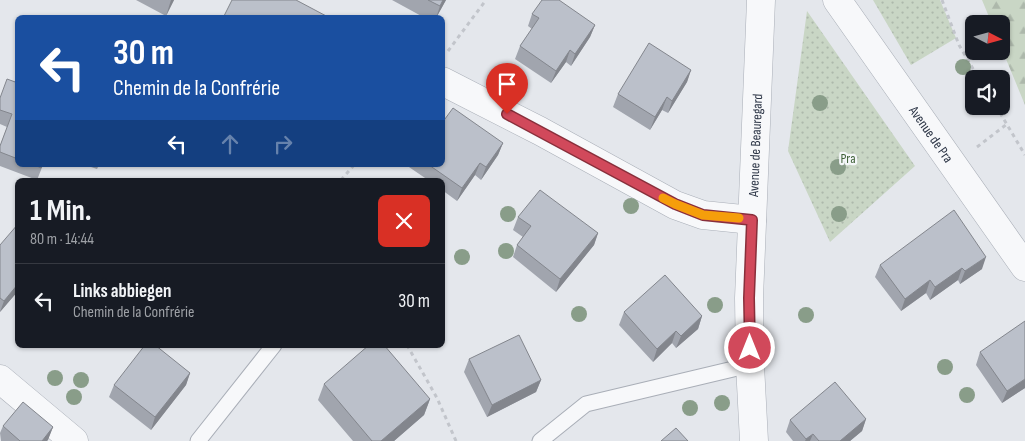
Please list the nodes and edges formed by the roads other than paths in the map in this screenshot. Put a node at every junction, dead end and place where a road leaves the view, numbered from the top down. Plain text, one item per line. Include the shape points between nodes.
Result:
1 (761, 0) edge
2 (837, 0) edge
3 (445, 83) edge
4 (752, 220) junction
5 (1025, 267) edge
6 (272, 348) edge
7 (750, 365) junction
8 (0, 380) edge
9 (74, 441) edge
10 (198, 441) edge
11 (540, 441) edge
12 (754, 441) edge

1 - 4 street, Avenue de Beauregard
2 - 5 street, Avenue de Pra
3 - 4 street via 675,204 703,215
4 - 7 street, Avenue de Beauregard
6 - 10 lane
7 - 11 lane via 586,404
7 - 12 street, Avenue de Beauregard
8 - 9 street

